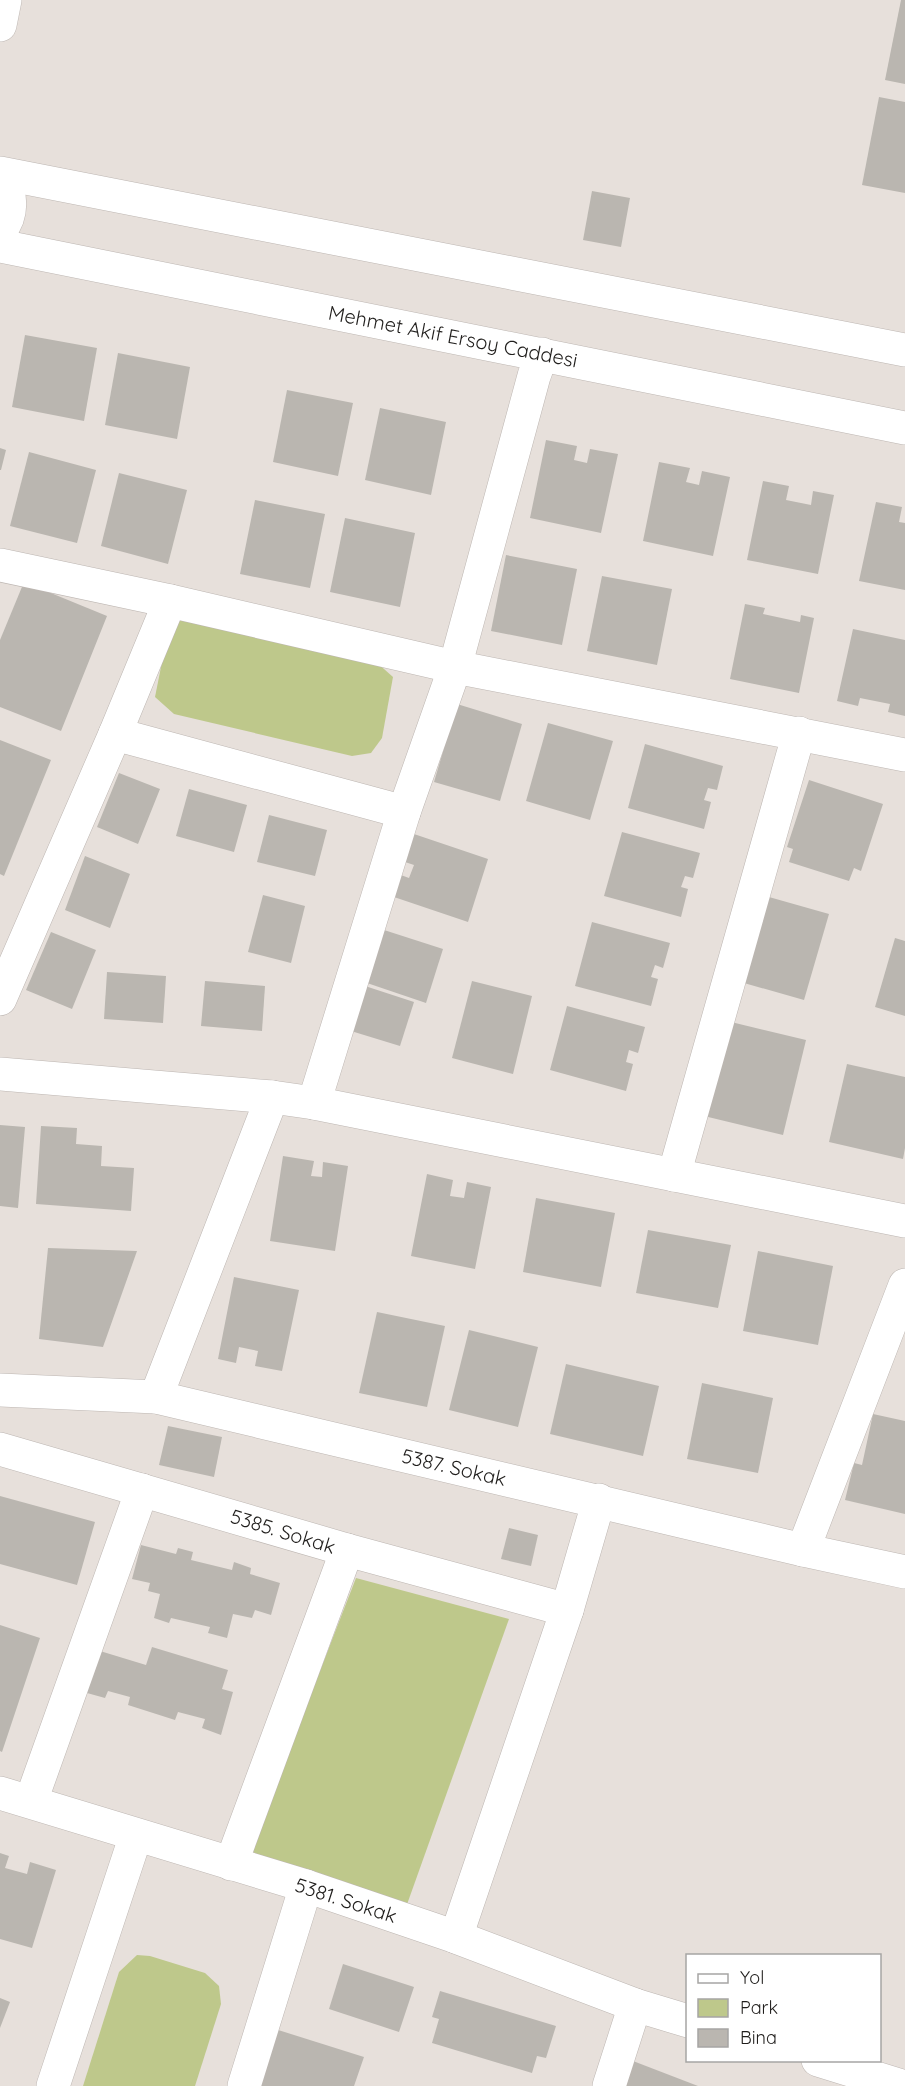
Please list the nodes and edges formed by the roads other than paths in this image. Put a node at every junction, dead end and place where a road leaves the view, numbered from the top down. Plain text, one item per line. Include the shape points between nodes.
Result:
1 (5, 0) edge
2 (0, 25) edge
3 (0, 175) edge
4 (0, 231) edge
5 (0, 246) edge
6 (905, 350) edge
7 (542, 354) junction
8 (905, 428) edge
9 (0, 565) edge
10 (170, 601) junction
11 (455, 668) junction
12 (115, 734) junction
13 (799, 734) junction
14 (905, 755) edge
15 (404, 812) junction
16 (0, 999) edge
17 (0, 1074) edge
18 (272, 1097) junction
19 (314, 1103) junction
20 (674, 1175) junction
21 (905, 1221) edge
22 (905, 1285) edge
23 (0, 1390) edge
24 (156, 1397) junction
25 (0, 1449) edge
26 (141, 1490) junction
27 (599, 1500) junction
28 (347, 1550) junction
29 (803, 1550) junction
30 (905, 1572) edge
31 (567, 1610) junction
32 (15, 1797) edge
33 (136, 1834) junction
34 (231, 1864) junction
35 (306, 1886) junction
36 (456, 1937) junction
37 (635, 2005) junction
38 (686, 2021) edge
39 (821, 2062) edge
40 (53, 2086) edge
41 (244, 2086) edge
42 (609, 2086) edge
43 (902, 2086) edge

1 - 2 street
3 - 4 street via 10,205
3 - 6 street
5 - 7 street, Mehmet Akif Ersoy Caddesi
7 - 8 street, Mehmet Akif Ersoy Caddesi
7 - 11 street
9 - 10 street
10 - 11 street
10 - 12 street
11 - 13 street
11 - 15 street
12 - 15 street
12 - 16 street
13 - 14 street
13 - 20 street
15 - 19 street
17 - 18 street
18 - 19 street
18 - 24 street
19 - 20 street
20 - 21 street
22 - 29 street
23 - 24 street, 5387. Sokak
24 - 27 street, 5387. Sokak
25 - 26 street, 5385. Sokak
26 - 28 street, 5385. Sokak
26 - 32 street
27 - 29 street, 5387. Sokak
27 - 31 street
28 - 31 street, 5385. Sokak
28 - 34 street
29 - 30 street, 5387. Sokak
31 - 36 street
32 - 33 street, 5381. Sokak
33 - 34 street, 5381. Sokak
33 - 40 street
34 - 35 street, 5381. Sokak
35 - 36 street, 5381. Sokak
35 - 41 street
36 - 37 street, 5381. Sokak
37 - 38 street, 5381. Sokak
37 - 42 street
39 - 43 street

